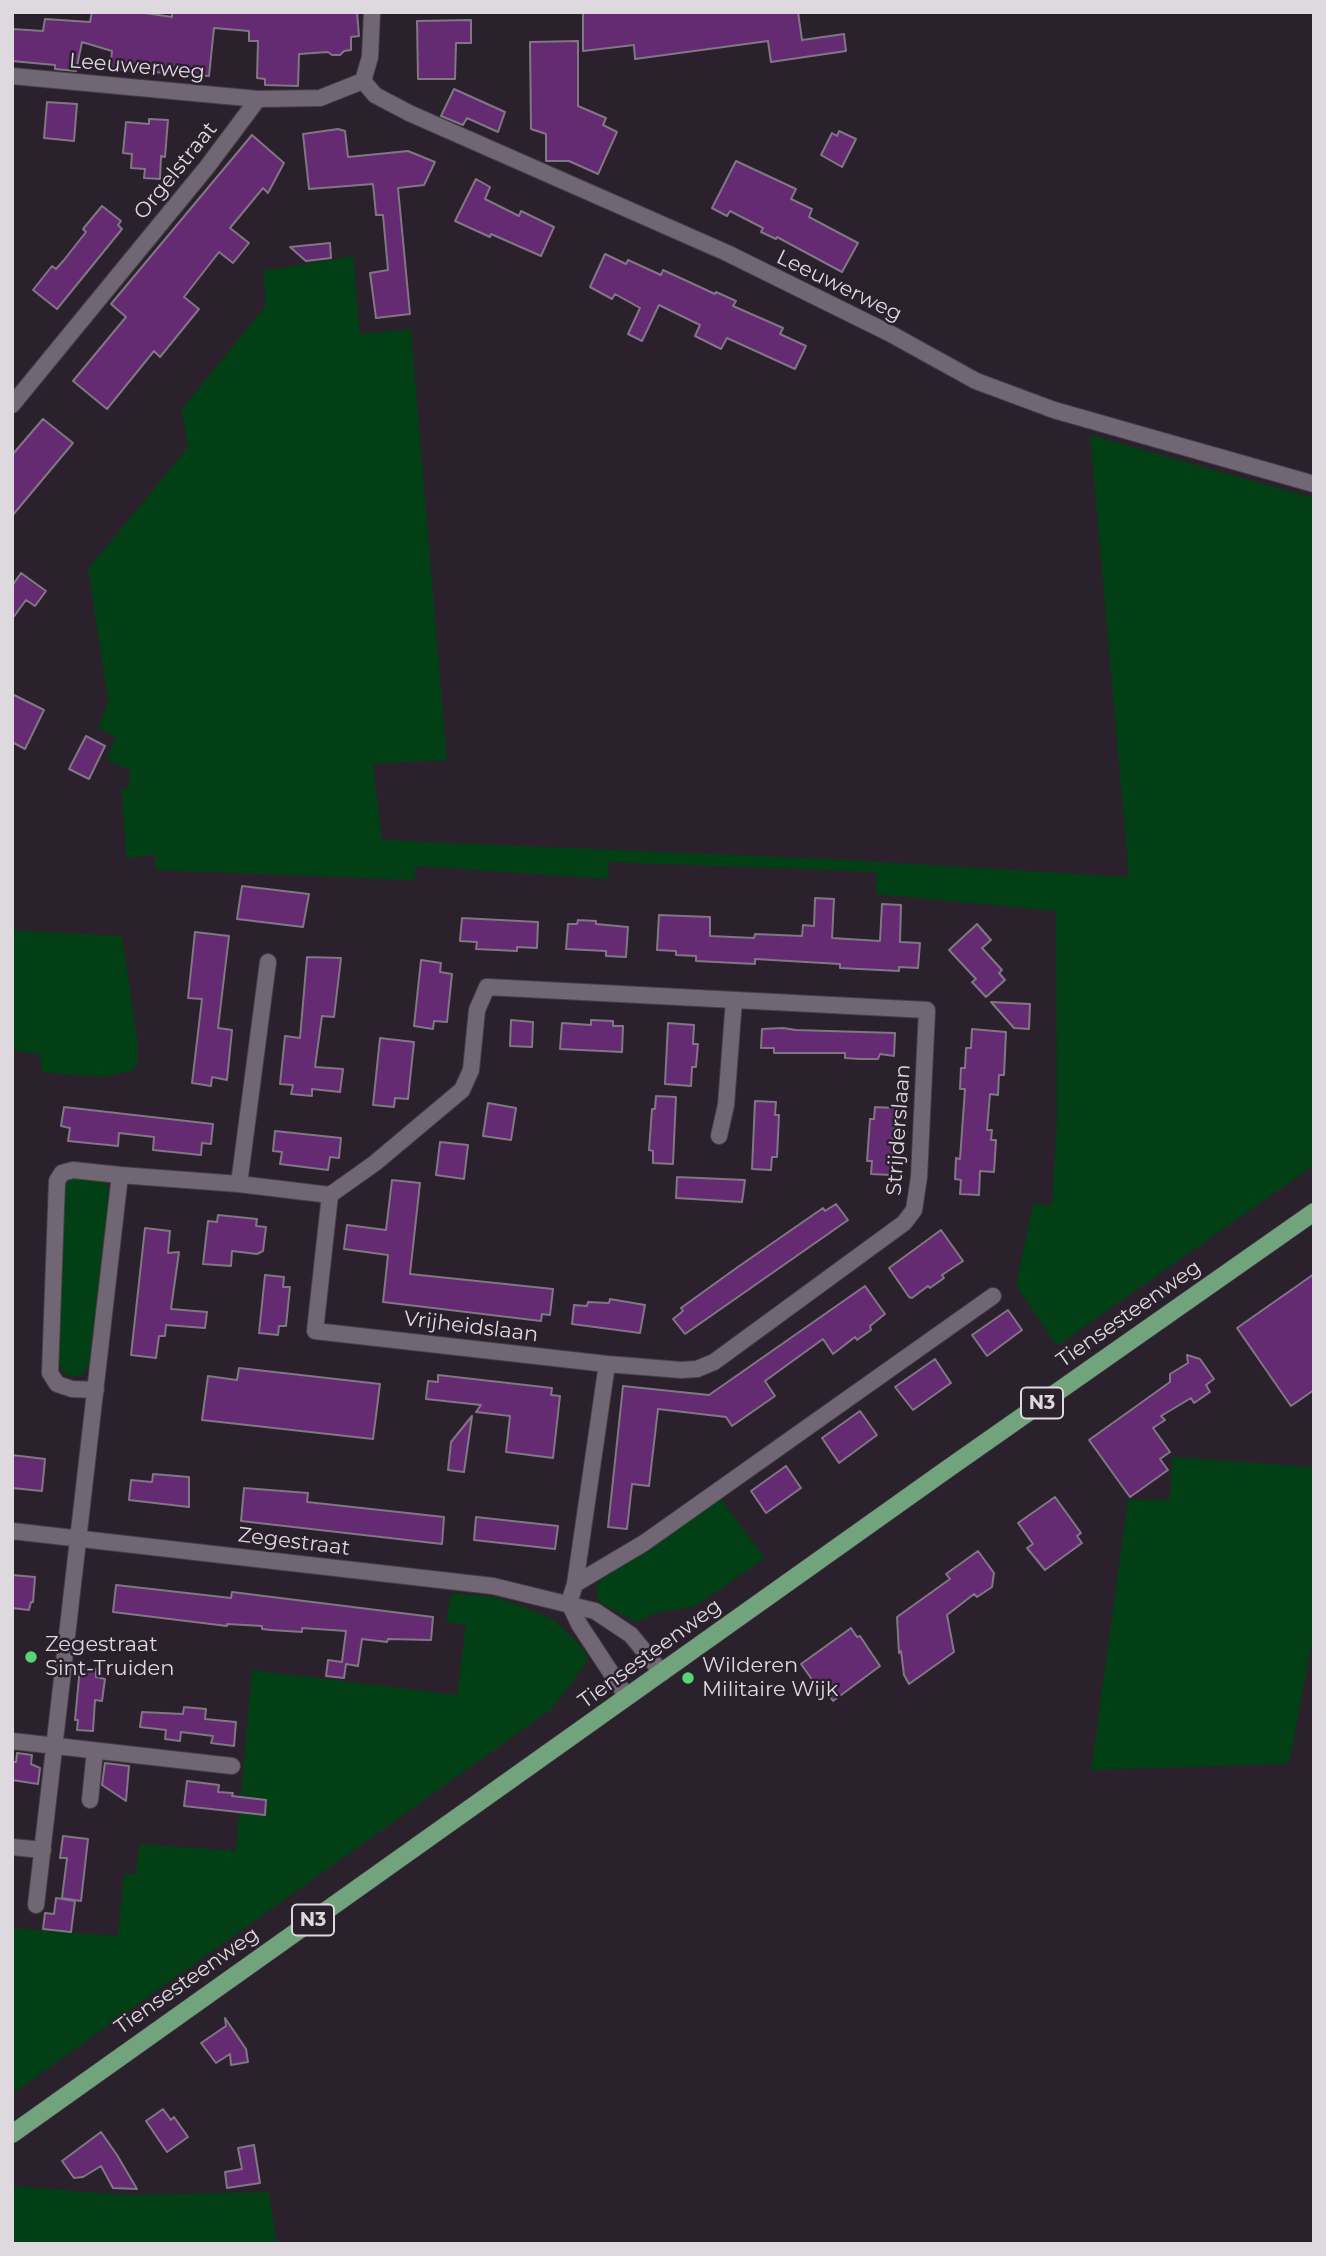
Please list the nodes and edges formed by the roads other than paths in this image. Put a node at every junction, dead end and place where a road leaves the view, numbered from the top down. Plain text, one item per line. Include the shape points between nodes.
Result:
1 (372, 12) edge
2 (12, 76) edge
3 (363, 81) junction
4 (258, 99) junction
5 (12, 405) edge
6 (1314, 484) edge
7 (268, 962) dead end
8 (734, 1000) junction
9 (719, 1136) dead end
10 (121, 1175) junction
11 (239, 1184) junction
12 (330, 1195) junction
13 (1314, 1212) edge
14 (993, 1296) dead end
15 (607, 1364) junction
16 (96, 1390) junction
17 (12, 1531) edge
18 (78, 1539) junction
19 (575, 1584) junction
20 (569, 1603) junction
21 (662, 1673) junction
22 (627, 1697) junction
23 (12, 1741) edge
24 (54, 1746) junction
25 (95, 1751) junction
26 (232, 1766) dead end
27 (90, 1800) dead end
28 (12, 1847) edge
29 (43, 1850) junction
30 (36, 1905) dead end
31 (12, 2134) edge

1 - 3 street via 370,57
2 - 4 street, Leeuwerweg
3 - 4 street via 320,98
3 - 6 street, Leeuwerweg via 375,95 409,113 727,253 976,381 1054,410
4 - 5 street, Orgelstraat
7 - 11 street
8 - 9 street via 726,1105
8 - 12 street, Strijderslaan via 487,987 477,1010 471,1070 462,1090
8 - 15 street, Strijderslaan via 927,1010 914,1210 904,1223 714,1362 681,1370
10 - 11 street
10 - 16 street
10 - 16 street via 73,1170 62,1173 57,1181 50,1373 57,1384
11 - 12 street
12 - 15 street, Vrijheidslaan via 315,1331
13 - 21 main road, Tiensesteenweg / N3
14 - 19 street via 643,1543
15 - 19 street
16 - 18 street
17 - 18 street, Zegestraat
18 - 20 street, Zegestraat via 493,1586
18 - 24 street
19 - 20 street
20 - 21 street, Zegestraat via 595,1611 631,1635
20 - 22 street
21 - 22 main road, Tiensesteenweg / N3
22 - 31 main road, Tiensesteenweg / N3
23 - 24 street
24 - 25 street
24 - 29 street
25 - 26 street
25 - 27 street
28 - 29 street
29 - 30 street

